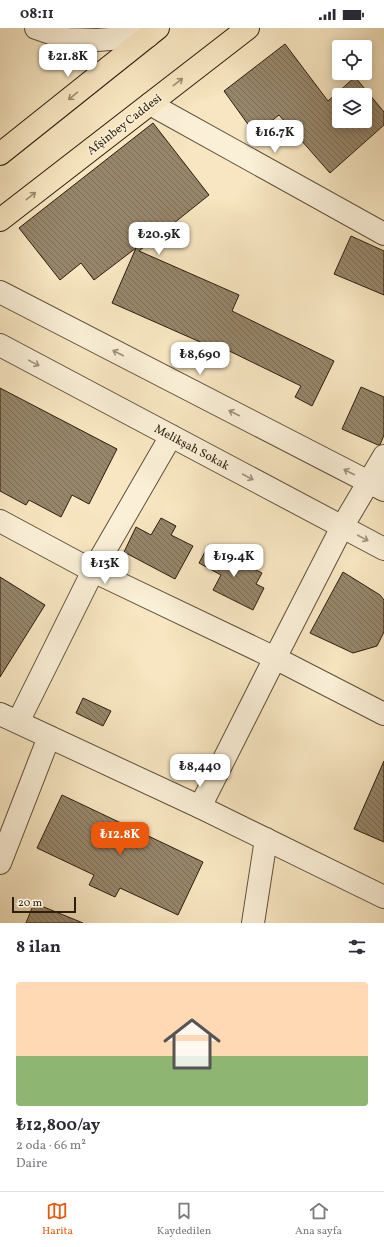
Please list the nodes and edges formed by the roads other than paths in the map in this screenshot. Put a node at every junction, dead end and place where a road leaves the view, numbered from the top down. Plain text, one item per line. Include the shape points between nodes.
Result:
1 (36, 28) edge
2 (248, 28) edge
3 (153, 32) edge
4 (150, 104) junction
5 (0, 154) edge
6 (0, 220) edge
7 (384, 234) edge
8 (0, 292) edge
9 (0, 345) edge
10 (171, 436) junction
11 (384, 456) edge
12 (376, 486) edge
13 (0, 521) edge
14 (342, 527) junction
15 (384, 548) edge
16 (93, 570) junction
17 (275, 658) junction
18 (384, 714) edge
19 (9, 718) edge
20 (49, 737) junction
21 (200, 807) junction
22 (266, 839) junction
23 (0, 863) edge
24 (384, 897) edge
25 (253, 923) edge

1 - 3 street via 67,39 97,40
4 -> 2 main road, Afşinbey Caddesi
3 -> 5 main road
6 -> 4 main road, Afşinbey Caddesi
4 - 7 street
12 -> 8 street
9 -> 10 street, Melikşah Sokak
10 -> 14 street, Melikşah Sokak
10 - 16 street
11 - 12 street
12 - 14 street
13 - 16 street
14 -> 15 street, Melikşah Sokak
14 - 17 street
16 - 17 street
16 - 19 street
17 - 18 street
17 - 21 street
19 - 20 street
20 - 21 street
20 - 23 street
21 - 22 street
22 - 24 street
22 - 25 street

